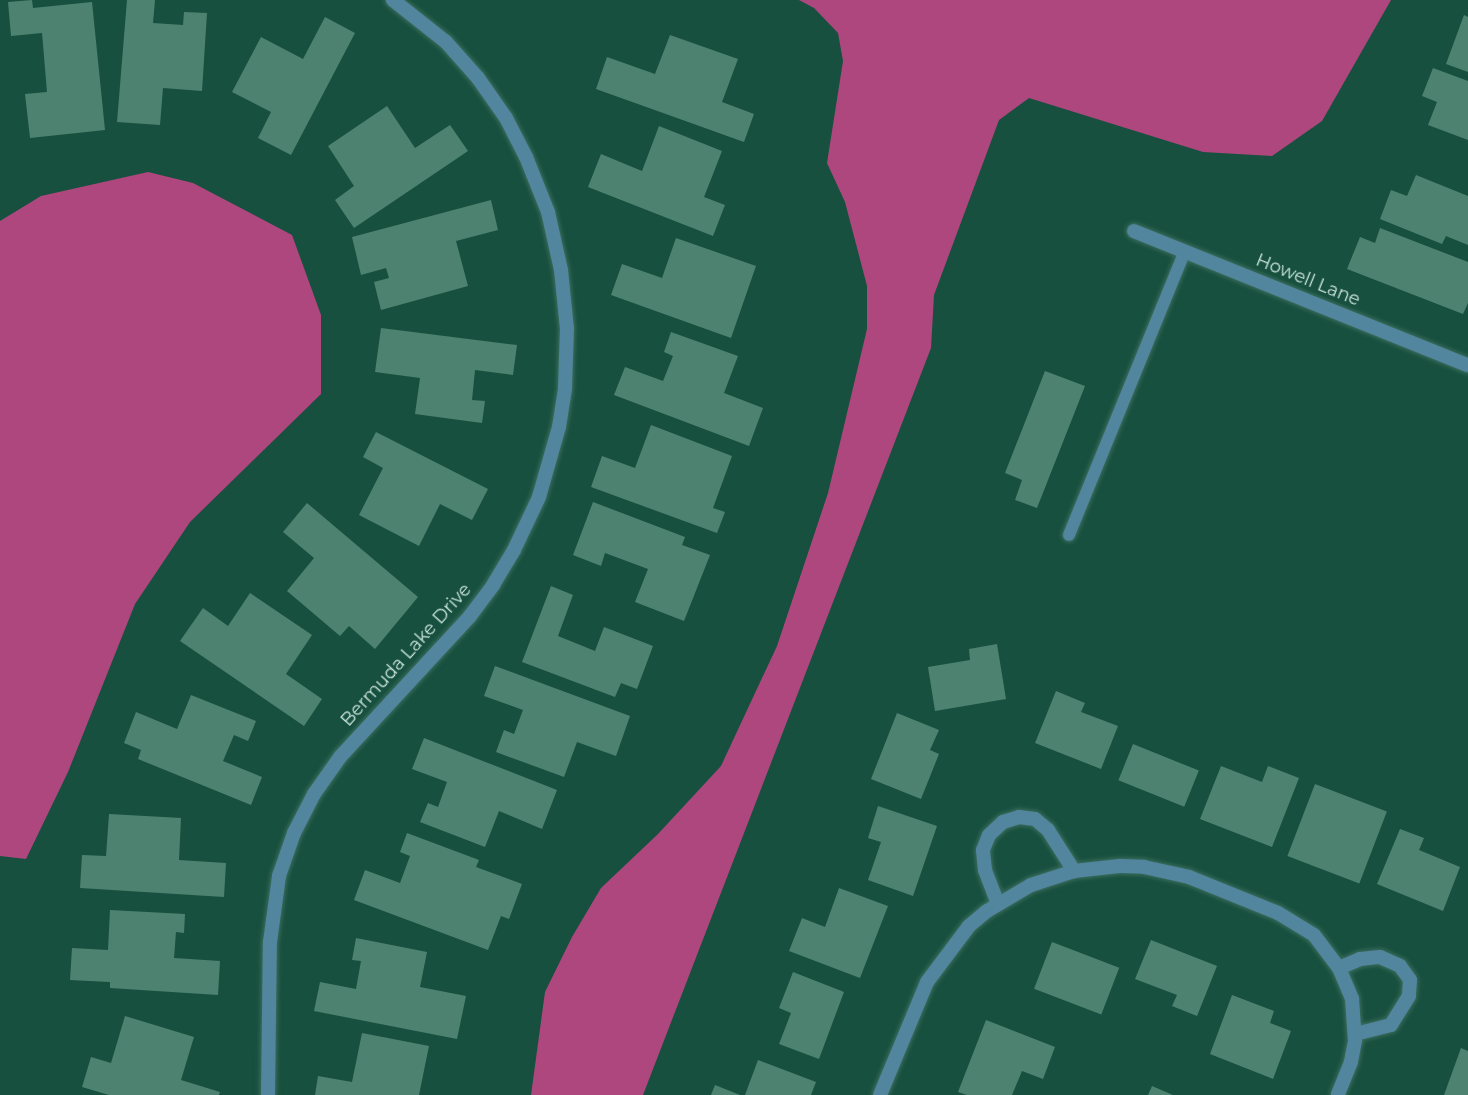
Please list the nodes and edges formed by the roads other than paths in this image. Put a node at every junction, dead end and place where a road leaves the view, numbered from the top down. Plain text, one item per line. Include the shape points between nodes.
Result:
1 (393, 0) edge
2 (1134, 231) dead end
3 (1185, 251) junction
4 (1468, 365) edge
5 (1069, 535) dead end
6 (1074, 871) junction
7 (998, 904) junction
8 (1339, 968) junction
9 (1355, 1034) junction
10 (268, 1095) edge
11 (880, 1095) edge
12 (1338, 1095) edge

1 - 10 street, Bermuda Lake Drive via 446,42 478,78 526,157 548,212 561,270 567,329 565,388 539,497 494,584 340,757 294,833 279,876 270,942
2 - 3 street, Howell Lane
3 - 4 street, Howell Lane
3 - 5 lane
6 - 7 street via 1031,885
6 - 7 street via 1048,830 1035,819 1003,822 989,835 983,850
6 - 8 street via 1144,867 1189,877 1297,922 1328,950
7 - 11 street via 969,926 939,962
8 - 9 street via 1352,999
8 - 9 street via 1380,957 1400,966 1410,980 1409,996 1391,1025
9 - 12 street via 1351,1062

